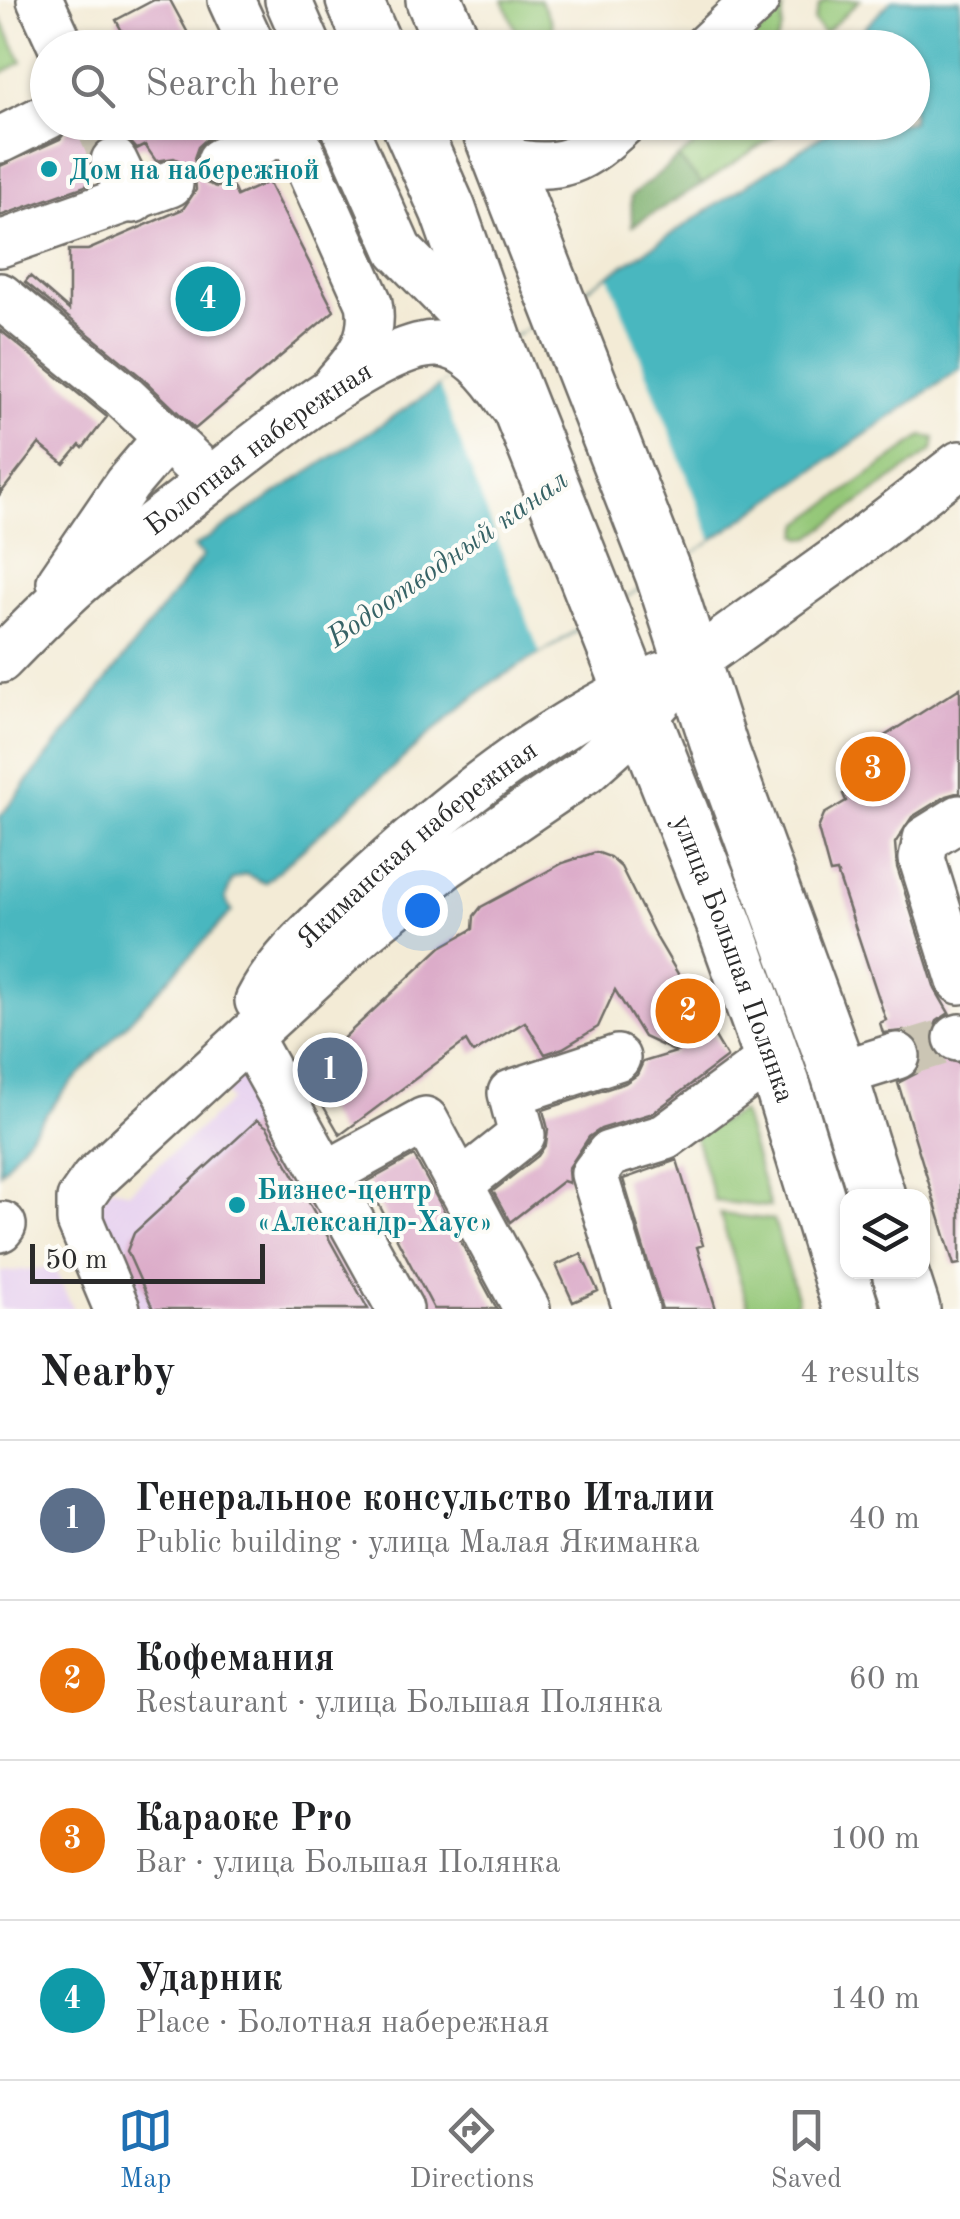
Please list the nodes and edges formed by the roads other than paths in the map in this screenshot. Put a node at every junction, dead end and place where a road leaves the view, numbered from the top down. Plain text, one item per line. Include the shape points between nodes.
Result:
1 (40, 0) edge
2 (231, 0) edge
3 (288, 0) edge
4 (354, 0) edge
5 (434, 0) edge
6 (756, 0) edge
7 (54, 30) edge
8 (245, 30) edge
9 (301, 30) edge
10 (367, 30) edge
11 (447, 30) edge
12 (724, 30) edge
13 (30, 125) edge
14 (0, 140) edge
15 (260, 140) edge
16 (296, 140) edge
17 (350, 140) edge
18 (416, 140) edge
19 (605, 140) edge
20 (495, 141) edge
21 (220, 161) dead end
22 (139, 182) dead end
23 (0, 244) edge
24 (399, 250) junction
25 (0, 296) edge
26 (366, 347) junction
27 (486, 356) junction
28 (329, 392) junction
29 (167, 437) junction
30 (211, 480) junction
31 (955, 480) edge
32 (13, 647) edge
33 (691, 664) junction
34 (636, 705) junction
35 (960, 818) edge
36 (956, 956) edge
37 (248, 1037) junction
38 (897, 1056) tunnel mouth
39 (617, 1058) dead end
40 (773, 1058) junction
41 (839, 1074) junction
42 (325, 1174) junction
43 (459, 1184) junction
44 (875, 1189) edge
45 (902, 1279) edge
46 (117, 1309) edge
47 (400, 1309) edge
48 (527, 1309) edge
49 (636, 1309) edge
50 (851, 1309) edge
51 (912, 1309) edge

1 - 7 street
2 - 8 street
3 - 9 street
4 - 10 main road
5 - 11 main road
6 - 12 street
13 - 14 street
15 - 21 street
16 - 26 street via 369,303
17 - 24 street
18 - 27 main road, улица Большая Полянка via 448,210
19 - 20 street via 590,154 528,166
20 - 33 main road via 663,573
22 - 23 street
24 - 26 street via 403,298 392,323
24 - 27 street
25 - 29 street
26 - 28 street
27 - 28 street, Болотная набережная via 432,344
27 - 34 main road, улица Большая Полянка via 526,426
28 - 30 street, Болотная набережная
29 - 30 street
29 - 32 street
30 - 32 street, Болотная набережная via 86,576
31 - 33 street, Якиманская набережная
33 - 34 street, Якиманская набережная
33 - 41 main road
34 - 37 street, Якиманская набережная via 477,784 422,829 272,976
34 - 40 main road, улица Большая Полянка
35 - 36 street via 926,839 922,858
37 - 42 street
37 - 46 street, Якиманская набережная via 84,1190 82,1229
38 - 41 street
39 - 43 street via 511,1094 522,1134
40 - 49 street via 665,1136 609,1154 594,1174
40 - 50 main road, улица Большая Полянка
41 - 44 main road
42 - 43 street via 424,1120
42 - 47 street
43 - 48 street
45 - 51 main road

